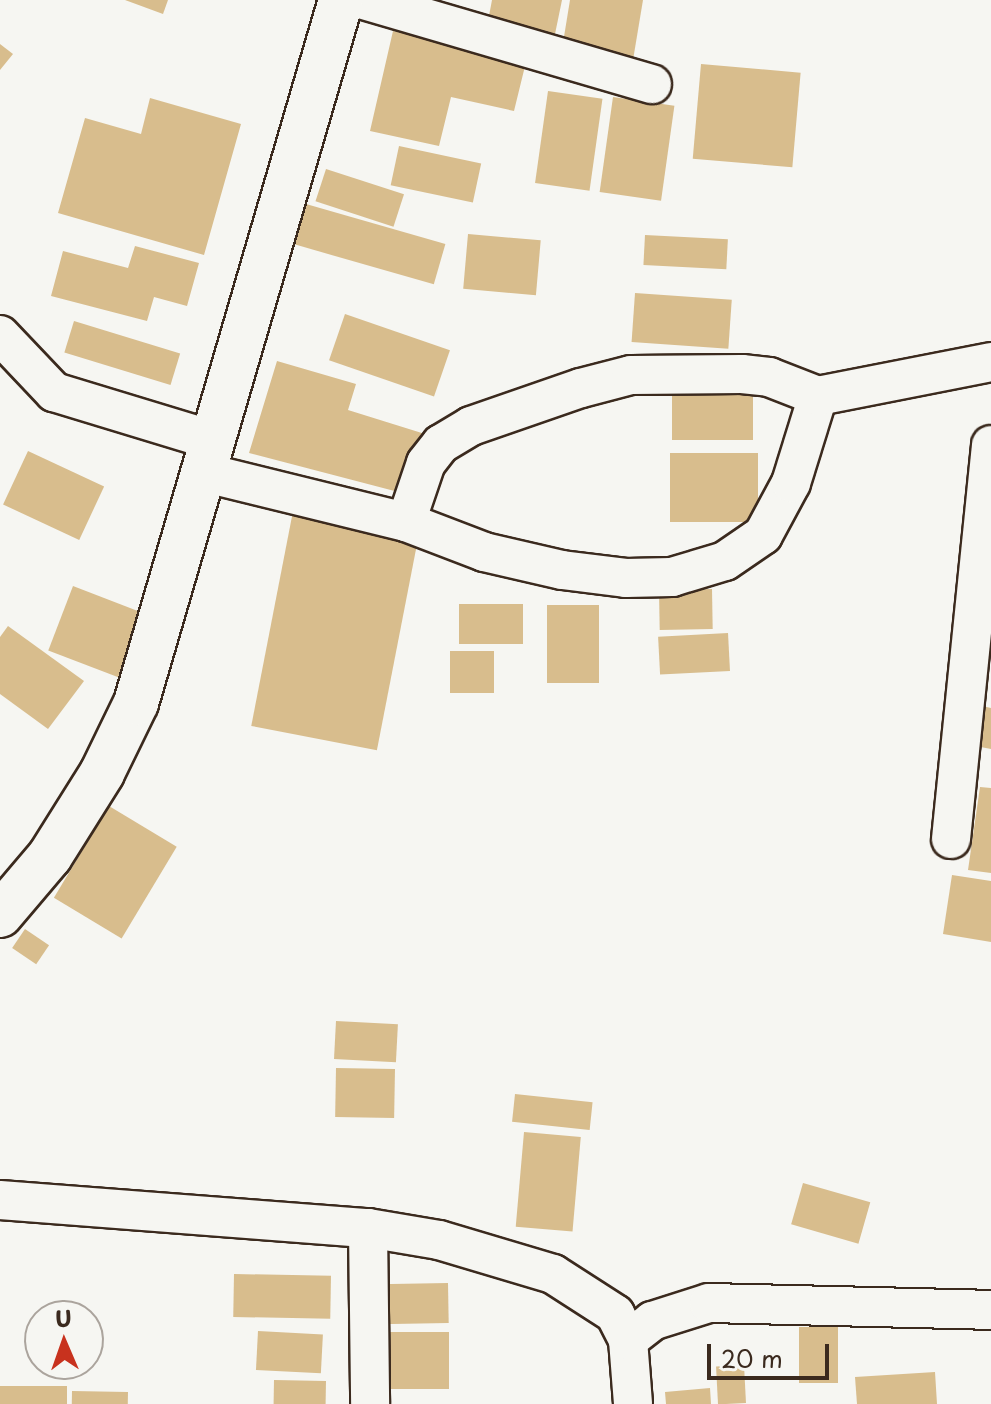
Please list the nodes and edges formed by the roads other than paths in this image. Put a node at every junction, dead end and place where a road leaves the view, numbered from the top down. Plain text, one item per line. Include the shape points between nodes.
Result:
1 (341, 0) edge
2 (364, 0) edge
3 (652, 84) dead end
4 (0, 335) edge
5 (991, 362) edge
6 (818, 396) junction
7 (991, 445) edge
8 (207, 456) junction
9 (406, 522) junction
10 (951, 839) dead end
11 (0, 915) edge
12 (0, 1200) edge
13 (368, 1228) junction
14 (991, 1310) edge
15 (628, 1340) junction
16 (370, 1404) edge
17 (633, 1404) edge

1 - 8 street
2 - 3 street
4 - 8 street via 54,392
5 - 6 street
6 - 9 street via 769,377 742,374 631,375 581,388 471,426 441,444 426,463
6 - 9 street via 781,509 763,535 725,561 672,577 626,578 484,552
7 - 10 street
8 - 9 street
8 - 11 street via 136,703 102,773 50,856
12 - 13 street
13 - 15 street via 439,1240 553,1274 603,1301
13 - 16 street
14 - 15 street via 709,1303 652,1321
15 - 17 street

